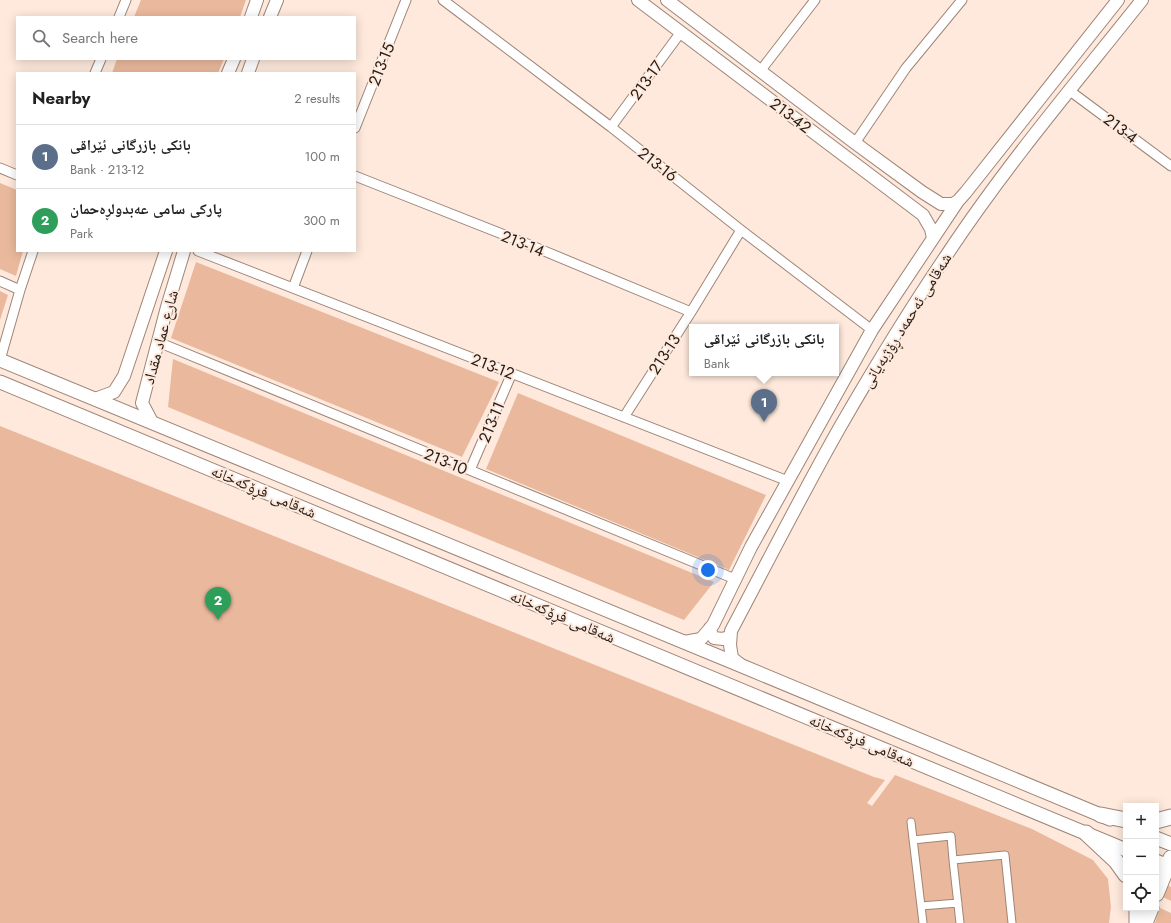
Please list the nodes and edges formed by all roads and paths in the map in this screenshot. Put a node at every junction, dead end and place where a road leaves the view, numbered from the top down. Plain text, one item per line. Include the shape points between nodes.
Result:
1 (126, 0) edge
2 (257, 0) edge
3 (277, 0) edge
4 (406, 0) edge
5 (443, 0) edge
6 (638, 0) edge
7 (667, 0) edge
8 (815, 0) edge
9 (962, 0) edge
10 (1118, 0) edge
11 (1142, 0) edge
12 (119, 16) edge
13 (250, 16) edge
14 (270, 16) edge
15 (681, 32) junction
16 (101, 60) edge
17 (234, 60) edge
18 (253, 60) edge
19 (761, 70) junction
20 (95, 72) edge
21 (228, 72) edge
22 (248, 72) edge
23 (1070, 90) junction
24 (356, 125) edge
25 (611, 127) junction
26 (855, 143) junction
27 (1170, 164) edge
28 (0, 168) edge
29 (16, 175) edge
30 (356, 176) edge
31 (958, 201) junction
32 (741, 230) junction
33 (933, 238) junction
34 (33, 252) edge
35 (166, 252) edge
36 (184, 252) edge
37 (201, 252) edge
38 (307, 252) edge
39 (0, 281) edge
40 (293, 288) junction
41 (20, 290) junction
42 (691, 312) junction
43 (872, 330) junction
44 (158, 342) junction
45 (0, 360) edge
46 (512, 373) junction
47 (0, 382) edge
48 (95, 399) junction
49 (834, 399) junction
50 (851, 408) junction
51 (624, 417) junction
52 (152, 422) junction
53 (470, 470) junction
54 (788, 481) junction
55 (735, 579) junction
56 (710, 628) junction
57 (729, 637) junction
58 (684, 642) junction
59 (742, 666) junction
60 (1101, 815) junction
61 (1171, 817) edge
62 (1123, 819) edge
63 (1159, 820) edge
64 (911, 822) dead end
65 (1123, 824) edge
66 (1086, 833) junction
67 (1158, 839) edge
68 (913, 840) junction
69 (1171, 844) edge
70 (1123, 849) edge
71 (953, 860) junction
72 (1165, 862) edge
73 (1123, 871) edge
74 (1159, 883) edge
75 (958, 903) junction
76 (921, 906) junction
77 (1137, 911) edge
78 (1150, 911) edge
79 (923, 923) edge
80 (960, 923) edge
81 (1012, 923) edge
82 (1137, 923) edge
83 (1145, 923) edge

1 - 12 street
2 - 13 street
3 - 14 street
4 - 24 street, 213-15
5 - 25 street, 213-16
6 - 15 street, 213-42
7 - 19 street, 213-42
8 - 19 street
9 - 26 street via 906,68
10 - 31 street, شەقامی ئەحمەد ڕۆژبەیانی
11 - 23 street, شەقامی ئەحمەد ڕۆژبەیانی
15 - 25 street, 213-17
15 - 33 street, 213-42 via 923,215
16 - 20 street
17 - 21 street
18 - 22 street
19 - 26 street, 213-42
23 - 27 street, 213-4
23 - 50 street, شەقامی ئەحمەد ڕۆژبەیانی via 982,203 902,324
25 - 32 street, 213-16
26 - 31 street, 213-42 via 941,204 953,204
28 - 29 street
30 - 42 street, 213-14
31 - 33 street, شەقامی ئەحمەد ڕۆژبەیانی
32 - 42 street, 213-13
32 - 43 street, 213-16
33 - 43 street, شەقامی ئەحمەد ڕۆژبەیانی
34 - 41 street
35 - 48 street, شارع عماد مقداد via 124,376 114,392
36 - 44 street, شارع عماد مقداد
37 - 40 street, 213-12
38 - 40 street
39 - 41 street
40 - 46 street, 213-12
41 - 45 street
42 - 51 street, 213-13
43 - 49 street, شەقامی ئەحمەد ڕۆژبەیانی
44 - 52 street, شارع عماد مقداد via 142,403
44 - 53 street, 213-10
45 - 48 main road, شەقامی فڕۆکەخانە
46 - 51 street, 213-12
46 - 53 street, 213-11
47 - 66 main road, شەقامی فڕۆکەخانە
48 - 52 main road, شەقامی فڕۆکەخانە
49 - 50 street
49 - 54 street, شەقامی ئەحمەد ڕۆژبەیانی
50 - 57 street, شەقامی ئەحمەد ڕۆژبەیانی
51 - 54 street, 213-12
52 - 58 main road, شەقامی فڕۆکەخانە
53 - 55 street, 213-10
54 - 55 street, شەقامی ئەحمەد ڕۆژبەیانی
55 - 56 street, شەقامی ئەحمەد ڕۆژبەیانی
56 - 57 street via 714,638
56 - 58 street, شەقامی ئەحمەد ڕۆژبەیانی via 702,639
57 - 59 street via 732,658
58 - 59 main road, شەقامی فڕۆکەخانە
59 - 60 main road, شەقامی فڕۆکەخانە
60 - 62 highway
60 - 65 main road, شەقامی فڕۆکەخانە
61 - 63 highway
64 - 68 street
66 - 70 main road, شەقامی فڕۆکەخانە
66 - 73 highway
67 - 69 main road
68 - 71 street via 951,836
68 - 76 street
71 - 75 street
71 - 81 street via 1005,855
72 - 74 highway
75 - 76 street
75 - 80 street
76 - 79 street
77 - 82 highway
78 - 83 highway

